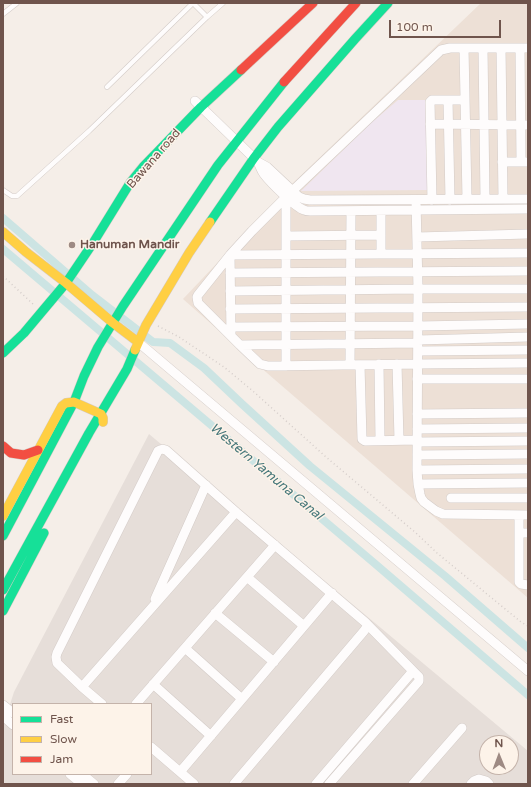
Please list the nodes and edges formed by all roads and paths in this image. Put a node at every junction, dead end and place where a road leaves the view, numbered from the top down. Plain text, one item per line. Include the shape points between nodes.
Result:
1 (17, 3) edge
2 (193, 3) edge
3 (223, 3) edge
4 (300, 3) edge
5 (313, 3) edge
6 (356, 3) edge
7 (388, 3) edge
8 (3, 14) edge
9 (207, 17) junction
10 (464, 48) junction
11 (483, 48) junction
12 (501, 48) junction
13 (524, 48) edge
14 (106, 87) dead end
15 (448, 100) junction
16 (465, 100) junction
17 (198, 104) junction
18 (430, 124) junction
19 (449, 124) junction
20 (484, 124) junction
21 (466, 125) junction
22 (502, 125) junction
23 (524, 125) edge
24 (237, 141) junction
25 (256, 160) junction
26 (502, 162) junction
27 (524, 162) edge
28 (3, 190) edge
29 (289, 194) junction
30 (467, 199) junction
31 (485, 199) junction
32 (503, 199) junction
33 (528, 199) edge
34 (416, 200) junction
35 (432, 200) junction
36 (450, 200) junction
37 (528, 210) edge
38 (351, 211) junction
39 (381, 211) junction
40 (416, 211) junction
41 (3, 232) edge
42 (528, 234) edge
43 (286, 236) junction
44 (350, 236) junction
45 (381, 236) junction
46 (417, 237) junction
47 (528, 253) edge
48 (350, 254) junction
49 (381, 254) junction
50 (417, 254) junction
51 (230, 255) junction
52 (286, 255) junction
53 (528, 271) edge
54 (350, 272) junction
55 (417, 272) junction
56 (230, 273) junction
57 (286, 273) junction
58 (3, 276) edge
59 (62, 282) junction
60 (528, 288) edge
61 (418, 289) junction
62 (286, 290) junction
63 (350, 290) junction
64 (230, 291) junction
65 (47, 301) junction
66 (37, 307) junction
67 (528, 307) edge
68 (350, 308) junction
69 (418, 308) junction
70 (230, 309) junction
71 (286, 309) junction
72 (113, 322) junction
73 (147, 323) junction
74 (528, 324) edge
75 (350, 326) junction
76 (418, 326) junction
77 (286, 327) junction
78 (230, 332) junction
79 (528, 337) edge
80 (3, 342) edge
81 (138, 342) junction
82 (350, 344) junction
83 (240, 345) junction
84 (286, 345) junction
85 (418, 345) junction
86 (528, 350) edge
87 (3, 353) edge
88 (379, 364) junction
89 (397, 364) junction
90 (418, 364) junction
91 (528, 364) edge
92 (350, 365) junction
93 (360, 365) junction
94 (286, 366) junction
95 (417, 379) junction
96 (528, 379) edge
97 (74, 402) junction
98 (101, 414) junction
99 (417, 414) junction
100 (528, 414) edge
101 (528, 428) edge
102 (417, 429) junction
103 (100, 431) dead end
104 (380, 440) junction
105 (399, 440) junction
106 (417, 441) junction
107 (528, 441) edge
108 (3, 446) edge
109 (38, 450) junction
110 (528, 454) edge
111 (417, 455) junction
112 (528, 469) edge
113 (417, 470) junction
114 (528, 483) edge
115 (418, 484) junction
116 (451, 484) junction
117 (206, 485) junction
118 (451, 498) junction
119 (528, 498) edge
120 (236, 512) junction
121 (452, 514) junction
122 (523, 515) edge
123 (3, 516) edge
124 (50, 523) dead end
125 (524, 532) edge
126 (3, 536) edge
127 (275, 545) junction
128 (247, 577) junction
129 (528, 585) edge
130 (3, 590) edge
131 (332, 593) junction
132 (151, 608) junction
133 (3, 611) edge
134 (215, 613) junction
135 (368, 625) junction
136 (304, 626) junction
137 (528, 626) edge
138 (185, 648) junction
139 (274, 662) junction
140 (413, 671) junction
141 (528, 671) edge
142 (153, 684) junction
143 (82, 687) junction
144 (242, 699) junction
145 (101, 703) edge
146 (137, 703) edge
147 (3, 705) edge
148 (12, 712) edge
149 (3, 716) edge
150 (12, 724) edge
151 (462, 728) dead end
152 (211, 736) junction
153 (152, 748) edge
154 (180, 772) junction
155 (71, 775) edge
156 (83, 775) edge
157 (126, 775) edge
158 (82, 784) edge
159 (94, 784) edge
160 (118, 784) edge
161 (194, 784) edge
162 (234, 784) edge
163 (316, 784) edge
164 (329, 784) edge
165 (413, 784) edge
166 (471, 784) edge
167 (489, 784) edge

1 - 8 lane
2 - 9 lane
2 - 14 lane
3 - 9 lane
4 - 17 main road, Bawana road
5 - 17 main road, Bawana road
6 - 24 main road via 277,90
7 - 25 main road via 278,127
9 - 28 lane via 89,131 17,196
10 - 11 street
10 - 16 street
10 - 29 street via 441,50
11 - 12 street
11 - 20 street
12 - 13 street
12 - 22 street
13 - 23 street
15 - 16 street
15 - 18 street via 430,101
15 - 19 street
16 - 21 street
17 - 24 street
17 - 59 main road, Bawana road via 136,175 93,243
18 - 19 street
18 - 35 street
19 - 21 street
19 - 36 street
20 - 21 street
20 - 22 street
20 - 31 street
21 - 30 street
22 - 23 street
22 - 26 street
23 - 27 street
24 - 25 street
24 - 72 main road via 218,165
25 - 29 street via 263,173
25 - 73 main road via 189,253
26 - 27 street
26 - 32 street
29 - 34 street via 310,200
29 - 38 street via 298,208 304,210
29 - 43 street
29 - 51 street
30 - 31 street
30 - 36 street
31 - 32 street
32 - 33 street
34 - 35 street
34 - 40 street
35 - 36 street
37 - 40 street
38 - 39 street
38 - 44 street
39 - 40 street
39 - 45 street
40 - 46 street
41 - 59 main road
42 - 46 street
43 - 44 street
43 - 52 street
44 - 45 street
44 - 48 street
45 - 49 street
46 - 50 street
47 - 50 street
48 - 49 street
48 - 52 street
48 - 54 street
49 - 50 street
50 - 55 street
51 - 52 street
51 - 56 street
51 - 78 street via 197,297 198,302
52 - 57 street
53 - 55 street
54 - 55 street
54 - 57 street
54 - 63 street
55 - 61 street
56 - 57 street
56 - 64 street
57 - 62 street
58 - 66 path
59 - 65 main road, Bawana road
59 - 72 main road
60 - 61 street
61 - 63 street
61 - 69 street
62 - 63 street
62 - 64 street
62 - 71 street
63 - 68 street
64 - 70 street
65 - 66 main road, Bawana road
65 - 87 main road, Bawana road via 24,333
66 - 80 main road, Bawana road
67 - 69 street
68 - 69 street
68 - 71 street
68 - 75 street
69 - 76 street
70 - 71 street
70 - 78 street
71 - 77 street
72 - 81 main road
72 - 97 main road via 98,347
73 - 81 main road
73 - 137 path via 179,337 224,367 370,495
74 - 76 street
75 - 76 street
75 - 77 street
75 - 82 street
76 - 85 street
77 - 78 street
77 - 84 street
78 - 83 street
79 - 85 street
81 - 98 main road via 127,369
81 - 141 street
82 - 84 street
82 - 85 street
82 - 92 street
83 - 84 street
83 - 94 street via 264,366
84 - 94 street
85 - 86 street
85 - 90 street
88 - 89 street
88 - 93 street
88 - 104 street
89 - 90 street
89 - 105 street
90 - 91 street
90 - 95 street
92 - 93 street
92 - 94 street
93 - 104 street via 362,439
95 - 96 street
95 - 99 street
97 - 98 main road
97 - 109 main road via 62,406
97 - 126 main road
98 - 103 main road via 103,422
98 - 130 main road
99 - 100 street
99 - 102 street
101 - 102 street
102 - 106 street
104 - 105 street
105 - 106 street
106 - 107 street
106 - 111 street
108 - 109 main road via 11,453 24,455
109 - 123 main road
110 - 111 street
111 - 113 street
112 - 113 street
113 - 115 street
114 - 116 street
115 - 116 street
115 - 121 street via 424,502 440,513
116 - 118 street
117 - 120 street
117 - 132 street
117 - 143 street via 166,450 158,451 57,653 57,663
118 - 119 street
118 - 121 street
120 - 127 street
120 - 132 street
121 - 122 street
122 - 125 street
124 - 133 main road
125 - 129 street via 519,582
127 - 128 street
127 - 131 street
128 - 134 street
128 - 136 street
131 - 135 street
131 - 136 street
132 - 143 street
134 - 138 street
134 - 139 street
135 - 140 street
135 - 162 street
136 - 139 street
138 - 142 street
138 - 144 street
139 - 144 street
140 - 163 street
140 - 164 street via 419,677 419,682
142 - 146 street
142 - 152 street
143 - 145 street
144 - 152 street
147 - 148 street
149 - 150 street
151 - 165 street
152 - 154 street
153 - 154 street
154 - 161 street
155 - 158 street
156 - 159 street
157 - 160 street
166 - 167 street via 479,779

